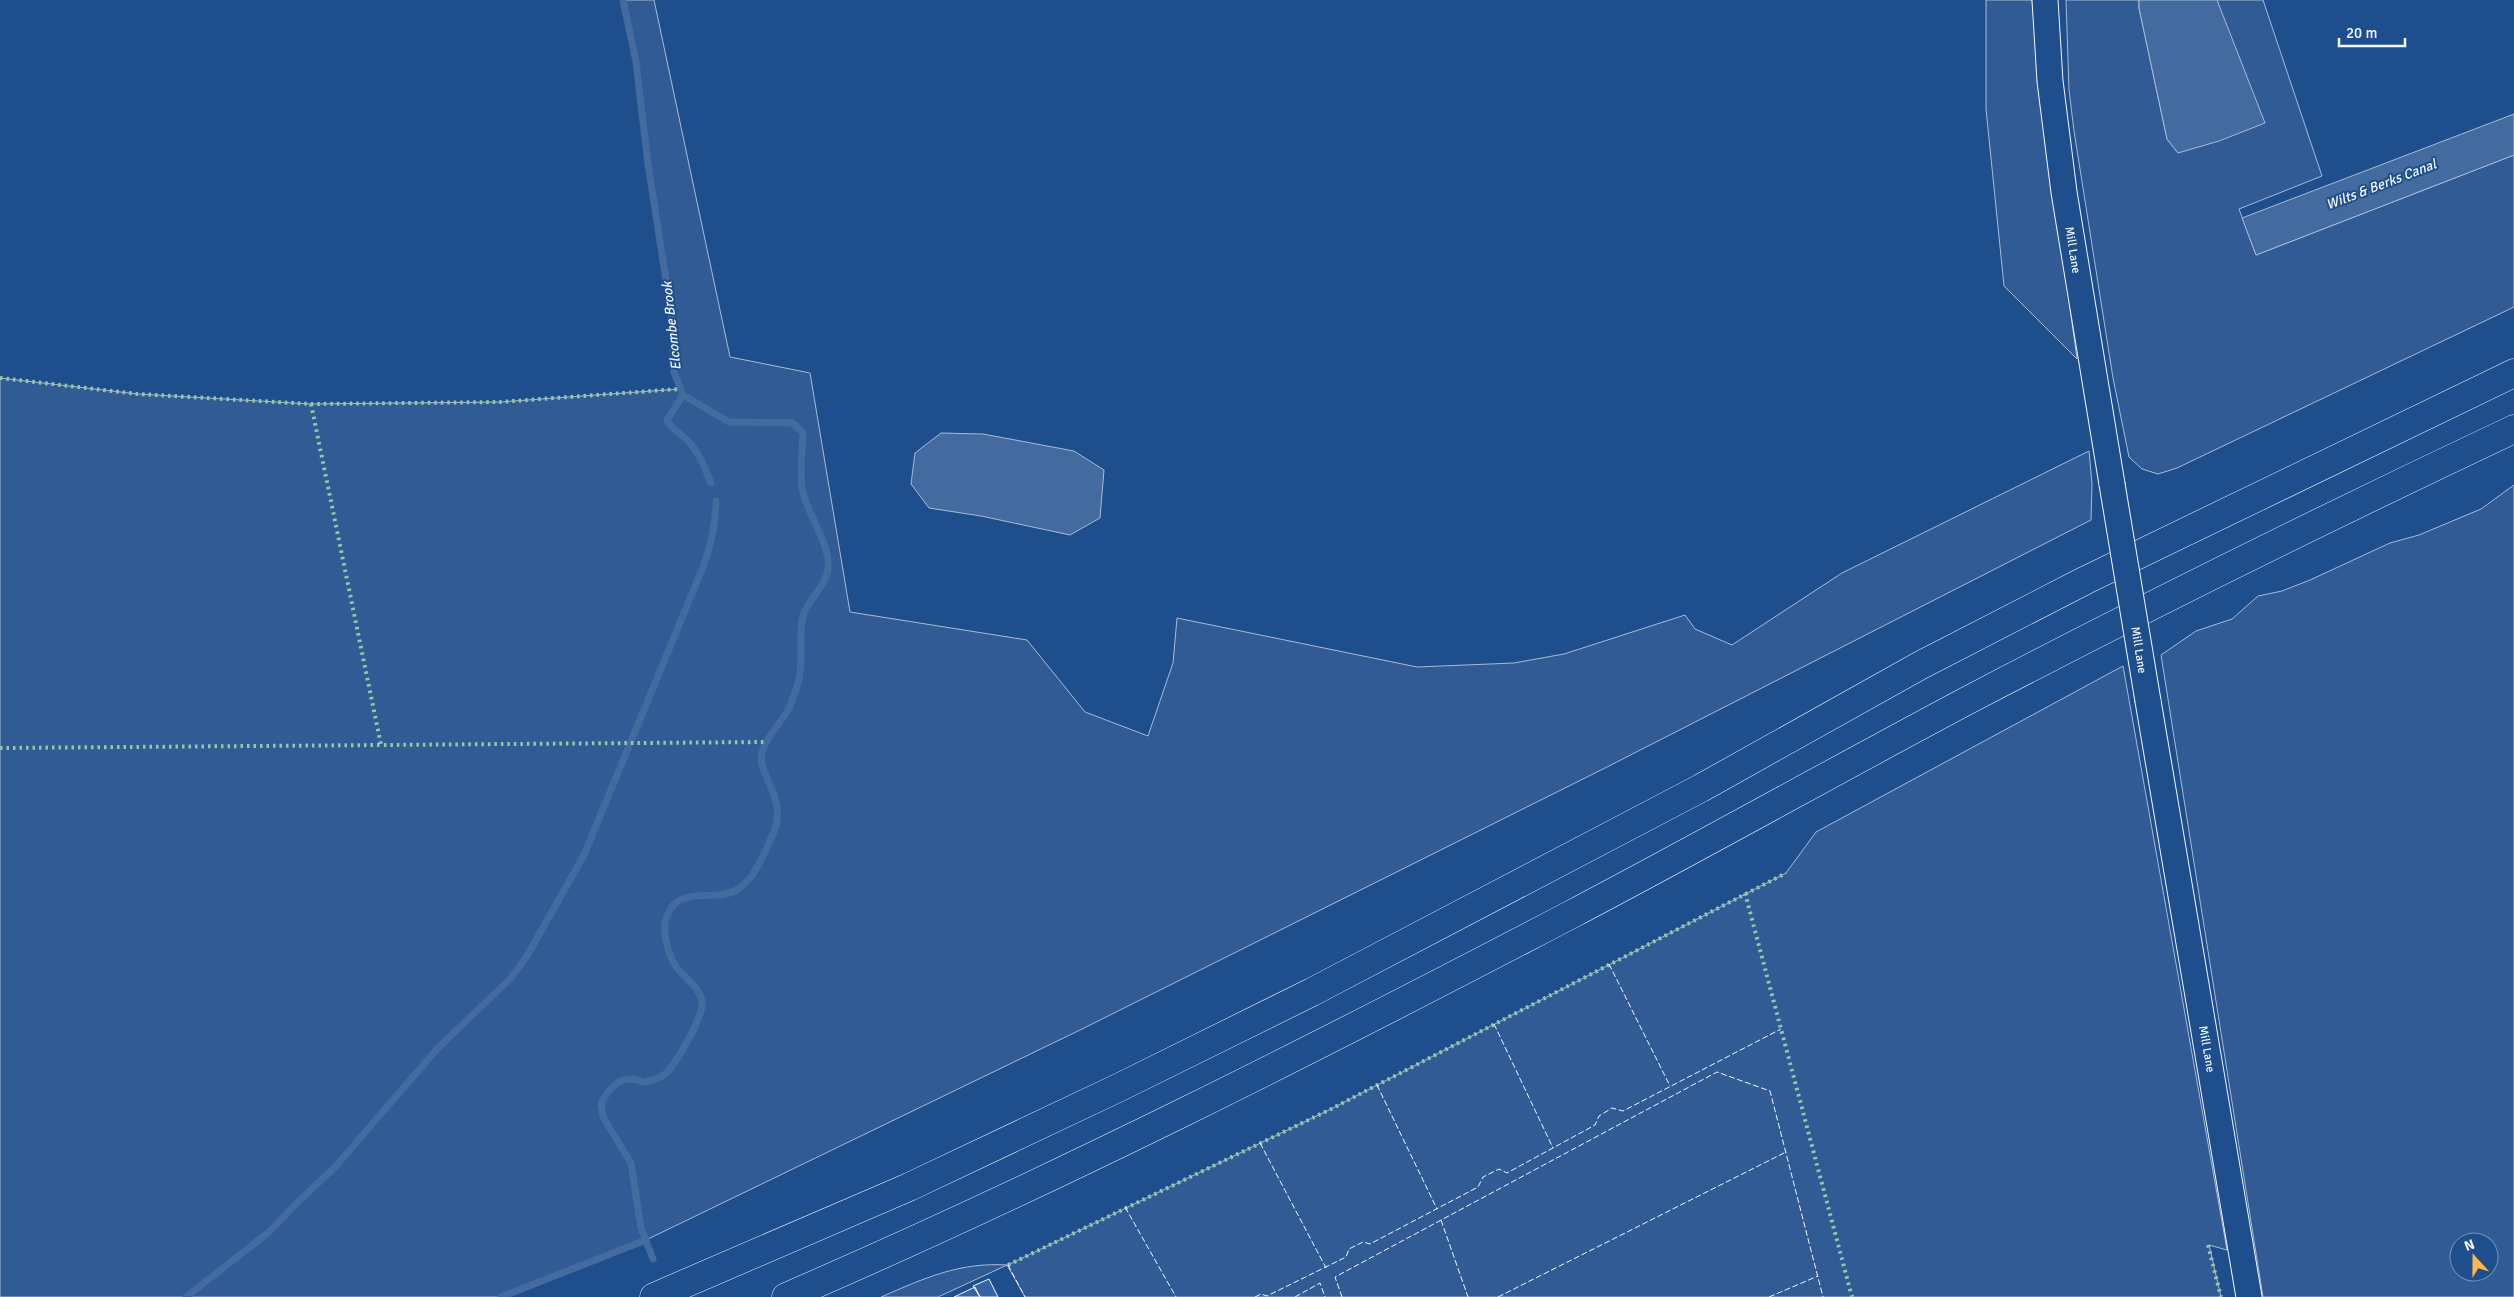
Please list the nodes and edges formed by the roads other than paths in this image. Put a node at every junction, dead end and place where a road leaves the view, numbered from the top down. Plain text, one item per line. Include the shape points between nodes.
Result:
1 (2045, 0) edge
2 (2514, 372) edge
3 (2514, 429) edge
4 (654, 1297) edge
5 (786, 1297) edge
6 (2249, 1297) edge

1 - 6 street, Mill Lane, bridge via 2064,192
2 - 4 highway via 2077,584 1701,788 1303,997 908,1187
3 - 5 highway via 2088,638 1330,1039 928,1236

